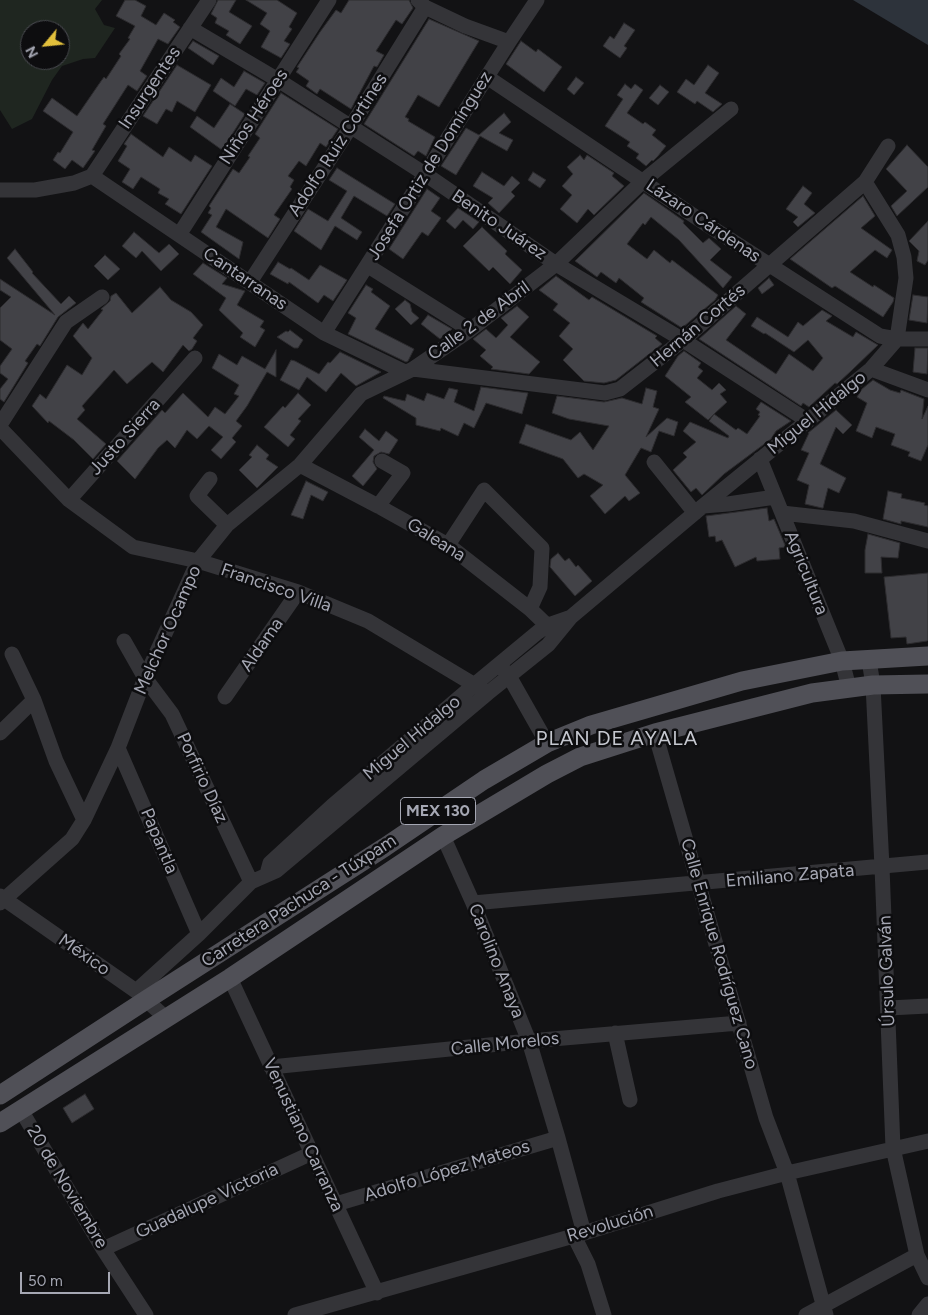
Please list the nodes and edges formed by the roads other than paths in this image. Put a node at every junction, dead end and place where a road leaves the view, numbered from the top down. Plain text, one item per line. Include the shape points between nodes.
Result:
1 (208, 0) edge
2 (329, 0) edge
3 (537, 0) edge
4 (422, 3) edge
5 (190, 28) junction
6 (509, 42) junction
7 (487, 77) junction
8 (278, 80) junction
9 (731, 109) dead end
10 (350, 128) junction
11 (888, 146) dead end
12 (425, 174) junction
13 (92, 176) junction
14 (643, 181) junction
15 (865, 182) junction
16 (0, 190) edge
17 (179, 235) junction
18 (556, 264) junction
19 (368, 266) junction
20 (770, 266) junction
21 (250, 282) junction
22 (102, 297) dead end
23 (470, 330) junction
24 (324, 333) junction
25 (897, 339) junction
26 (683, 340) junction
27 (928, 340) edge
28 (195, 358) dead end
29 (870, 369) junction
30 (409, 370) junction
31 (620, 389) joint
32 (928, 390) edge
33 (808, 421) junction
34 (0, 427) edge
35 (760, 459) junction
36 (382, 461) dead end
37 (654, 462) dead end
38 (300, 465) junction
39 (210, 479) dead end
40 (775, 497) junction
41 (69, 500) junction
42 (378, 506) junction
43 (699, 509) junction
44 (782, 513) junction
45 (228, 525) junction
46 (928, 541) edge
47 (448, 545) junction
48 (198, 561) junction
49 (298, 592) junction
50 (530, 609) junction
51 (553, 630) junction
52 (124, 641) dead end
53 (12, 654) dead end
54 (928, 656) edge
55 (869, 660) junction
56 (842, 661) junction
57 (499, 664) junction
58 (509, 676) junction
59 (145, 678) junction
60 (928, 684) edge
61 (474, 685) junction
62 (873, 685) junction
63 (849, 688) junction
64 (488, 693) junction
65 (225, 697) dead end
66 (34, 700) junction
67 (0, 733) edge
68 (655, 733) junction
69 (547, 744) junction
70 (118, 748) junction
71 (350, 800) junction
72 (84, 820) junction
73 (443, 836) junction
74 (928, 862) edge
75 (882, 867) junction
76 (251, 882) junction
77 (700, 884) junction
78 (2, 899) edge
79 (473, 903) junction
80 (199, 934) junction
81 (230, 978) junction
82 (141, 995) junction
83 (928, 1006) edge
84 (888, 1008) junction
85 (166, 1018) junction
86 (739, 1023) junction
87 (615, 1033) junction
88 (529, 1041) junction
89 (271, 1067) junction
90 (0, 1095) edge
91 (630, 1100) dead end
92 (21, 1110) junction
93 (0, 1123) edge
94 (558, 1138) junction
95 (928, 1141) edge
96 (893, 1148) junction
97 (312, 1153) junction
98 (787, 1173) junction
99 (336, 1204) junction
100 (579, 1234) junction
101 (103, 1249) junction
102 (918, 1254) junction
103 (928, 1278) edge
104 (377, 1293) junction
105 (928, 1304) edge
106 (333, 1310) edge
107 (825, 1310) edge
108 (146, 1315) edge
109 (294, 1315) edge
110 (604, 1315) edge
111 (806, 1315) edge
112 (919, 1315) edge

1 - 5 street, Insurgentes
2 - 8 street, Niños Héroes
3 - 6 street, Josefa Ortiz de Domínguez
4 - 6 street via 465,26
4 - 10 street, Adolfo Ruiz Cortines
5 - 8 street, Benito Juárez
5 - 13 street, Insurgentes
6 - 7 street, Josefa Ortiz de Domínguez
7 - 12 street, Josefa Ortiz de Domínguez
7 - 14 street, Lázaro Cárdenas
8 - 10 street, Benito Juárez
8 - 17 street, Niños Héroes
9 - 14 street, Calle 2 de Abril
10 - 12 street, Benito Juárez
10 - 21 street, Adolfo Ruiz Cortines
11 - 15 street
12 - 18 street, Benito Juárez
12 - 19 street, Josefa Ortiz de Domínguez
13 - 16 street via 74,183 35,190
13 - 17 street, Cantarranas
14 - 18 street, Calle 2 de Abril
14 - 20 street, Lázaro Cárdenas
15 - 20 street, Hernán Cortés
15 - 25 street via 898,235 904,257 906,278
17 - 21 street, Cantarranas
18 - 23 street, Calle 2 de Abril
18 - 26 street, Benito Juárez
19 - 23 street
19 - 24 street, Josefa Ortiz de Domínguez
20 - 25 street, Lázaro Cárdenas via 880,336
20 - 26 street, Hernán Cortés
21 - 24 street, Cantarranas
22 - 34 street via 66,322
23 - 30 street, Calle 2 de Abril
24 - 30 street, Cantarranas
25 - 27 street, Lázaro Cárdenas
25 - 29 street, Miguel Hidalgo
26 - 31 street, Hernán Cortés
26 - 33 street, Benito Juárez
28 - 41 street, Justo Sierra
29 - 32 street
29 - 33 street, Miguel Hidalgo
30 - 31 street, Cantarranas via 605,393
30 - 38 street, Melchor Ocampo via 360,394
33 - 35 street, Miguel Hidalgo
34 - 41 street, Francisco Villa
35 - 40 street, Agricultura
35 - 43 street, Miguel Hidalgo
36 - 42 street via 403,474
37 - 43 street
38 - 42 street, Galeana
38 - 45 street, Melchor Ocampo
39 - 45 street via 197,496
40 - 43 street
40 - 44 street, Agricultura
41 - 48 street, Francisco Villa via 133,547
42 - 47 street, Galeana
43 - 51 street, Miguel Hidalgo
44 - 46 street via 854,521
44 - 56 street, Agricultura
45 - 48 street, Melchor Ocampo
47 - 50 street, Galeana
47 - 50 street via 484,490 542,548 540,587
48 - 49 street, Francisco Villa
48 - 59 street, Melchor Ocampo
49 - 61 street, Francisco Villa via 368,621
49 - 65 street, Aldama
50 - 51 street, Galeana
51 - 57 street, Miguel Hidalgo
51 - 58 street, Miguel Hidalgo via 548,645
52 - 59 street, Porfirio Díaz
53 - 66 street
54 - 55 main road, Carretera Pachuca - Túxpam / MEX 130
55 - 56 main road, Carretera Pachuca - Túxpam / MEX 130
55 - 62 street, Úrsulo Galván
56 - 63 street, Agricultura
56 - 69 main road, Carretera Pachuca - Túxpam / MEX 130 via 742,681 591,725
57 - 58 street
57 - 61 street, Miguel Hidalgo
58 - 64 street, Miguel Hidalgo
58 - 69 street
59 - 70 street, Melchor Ocampo
59 - 76 street, Porfirio Díaz via 172,714
60 - 62 main road, Carretera Pachuca - Túxpam / MEX 130
61 - 64 street, Francisco Villa
61 - 71 street, Miguel Hidalgo
62 - 63 main road, Carretera Pachuca - Túxpam / MEX 130
62 - 75 street, Úrsulo Galván
63 - 68 main road, Carretera Pachuca - Túxpam / MEX 130 via 812,692
64 - 71 street, Miguel Hidalgo
66 - 67 street
66 - 72 street via 56,761
68 - 73 main road, Carretera Pachuca - Túxpam / MEX 130 via 580,757
68 - 77 street, Calle Enrique Rodríguez Cano
69 - 82 main road, Carretera Pachuca - Túxpam / MEX 130 via 484,780 384,847
70 - 72 street, Melchor Ocampo
70 - 80 street, Papantla
71 - 76 street, Miguel Hidalgo via 270,863 267,874
72 - 78 street, Melchor Ocampo via 72,839
73 - 79 street, Carolino Anaya
73 - 81 main road, Carretera Pachuca - Túxpam / MEX 130
74 - 75 street, Emiliano Zapata
75 - 77 street, Emiliano Zapata
75 - 84 street, Úrsulo Galván
76 - 80 street, Miguel Hidalgo
77 - 79 street, Emiliano Zapata
77 - 86 street, Calle Enrique Rodríguez Cano
78 - 82 street, México
79 - 88 street, Carolino Anaya
80 - 82 street, Miguel Hidalgo
81 - 85 main road, Carretera Pachuca - Túxpam / MEX 130
81 - 89 street, Venustiano Carranza
82 - 85 street, México
82 - 90 main road, Carretera Pachuca - Túxpam / MEX 130
83 - 84 street
84 - 96 street, Úrsulo Galván
85 - 92 main road, Carretera Pachuca - Túxpam / MEX 130
86 - 87 street, Calle Morelos
86 - 98 street, Calle Enrique Rodríguez Cano via 766,1118
87 - 88 street, Calle Morelos
87 - 91 street
88 - 89 street, Calle Morelos
88 - 94 street, Carolino Anaya
89 - 97 street, Venustiano Carranza
92 - 93 main road, Carretera Pachuca - Túxpam / MEX 130
92 - 101 street, 20 de Noviembre
94 - 99 street, Adolfo López Mateos
94 - 100 street, Carolino Anaya
95 - 96 street, Revolución
96 - 98 street, Revolución
96 - 102 street, Úrsulo Galván
97 - 99 street, Venustiano Carranza
97 - 101 street, Guadalupe Victoria
98 - 100 street, Revolución
98 - 107 street, Calle Enrique Rodríguez Cano
99 - 104 street, Venustiano Carranza
100 - 104 street, Revolución
100 - 110 street, Carolino Anaya
101 - 108 street, 20 de Noviembre
102 - 103 street, Úrsulo Galván
102 - 107 street
104 - 106 street, Revolución
105 - 112 street
106 - 109 street, Revolución
107 - 111 street

